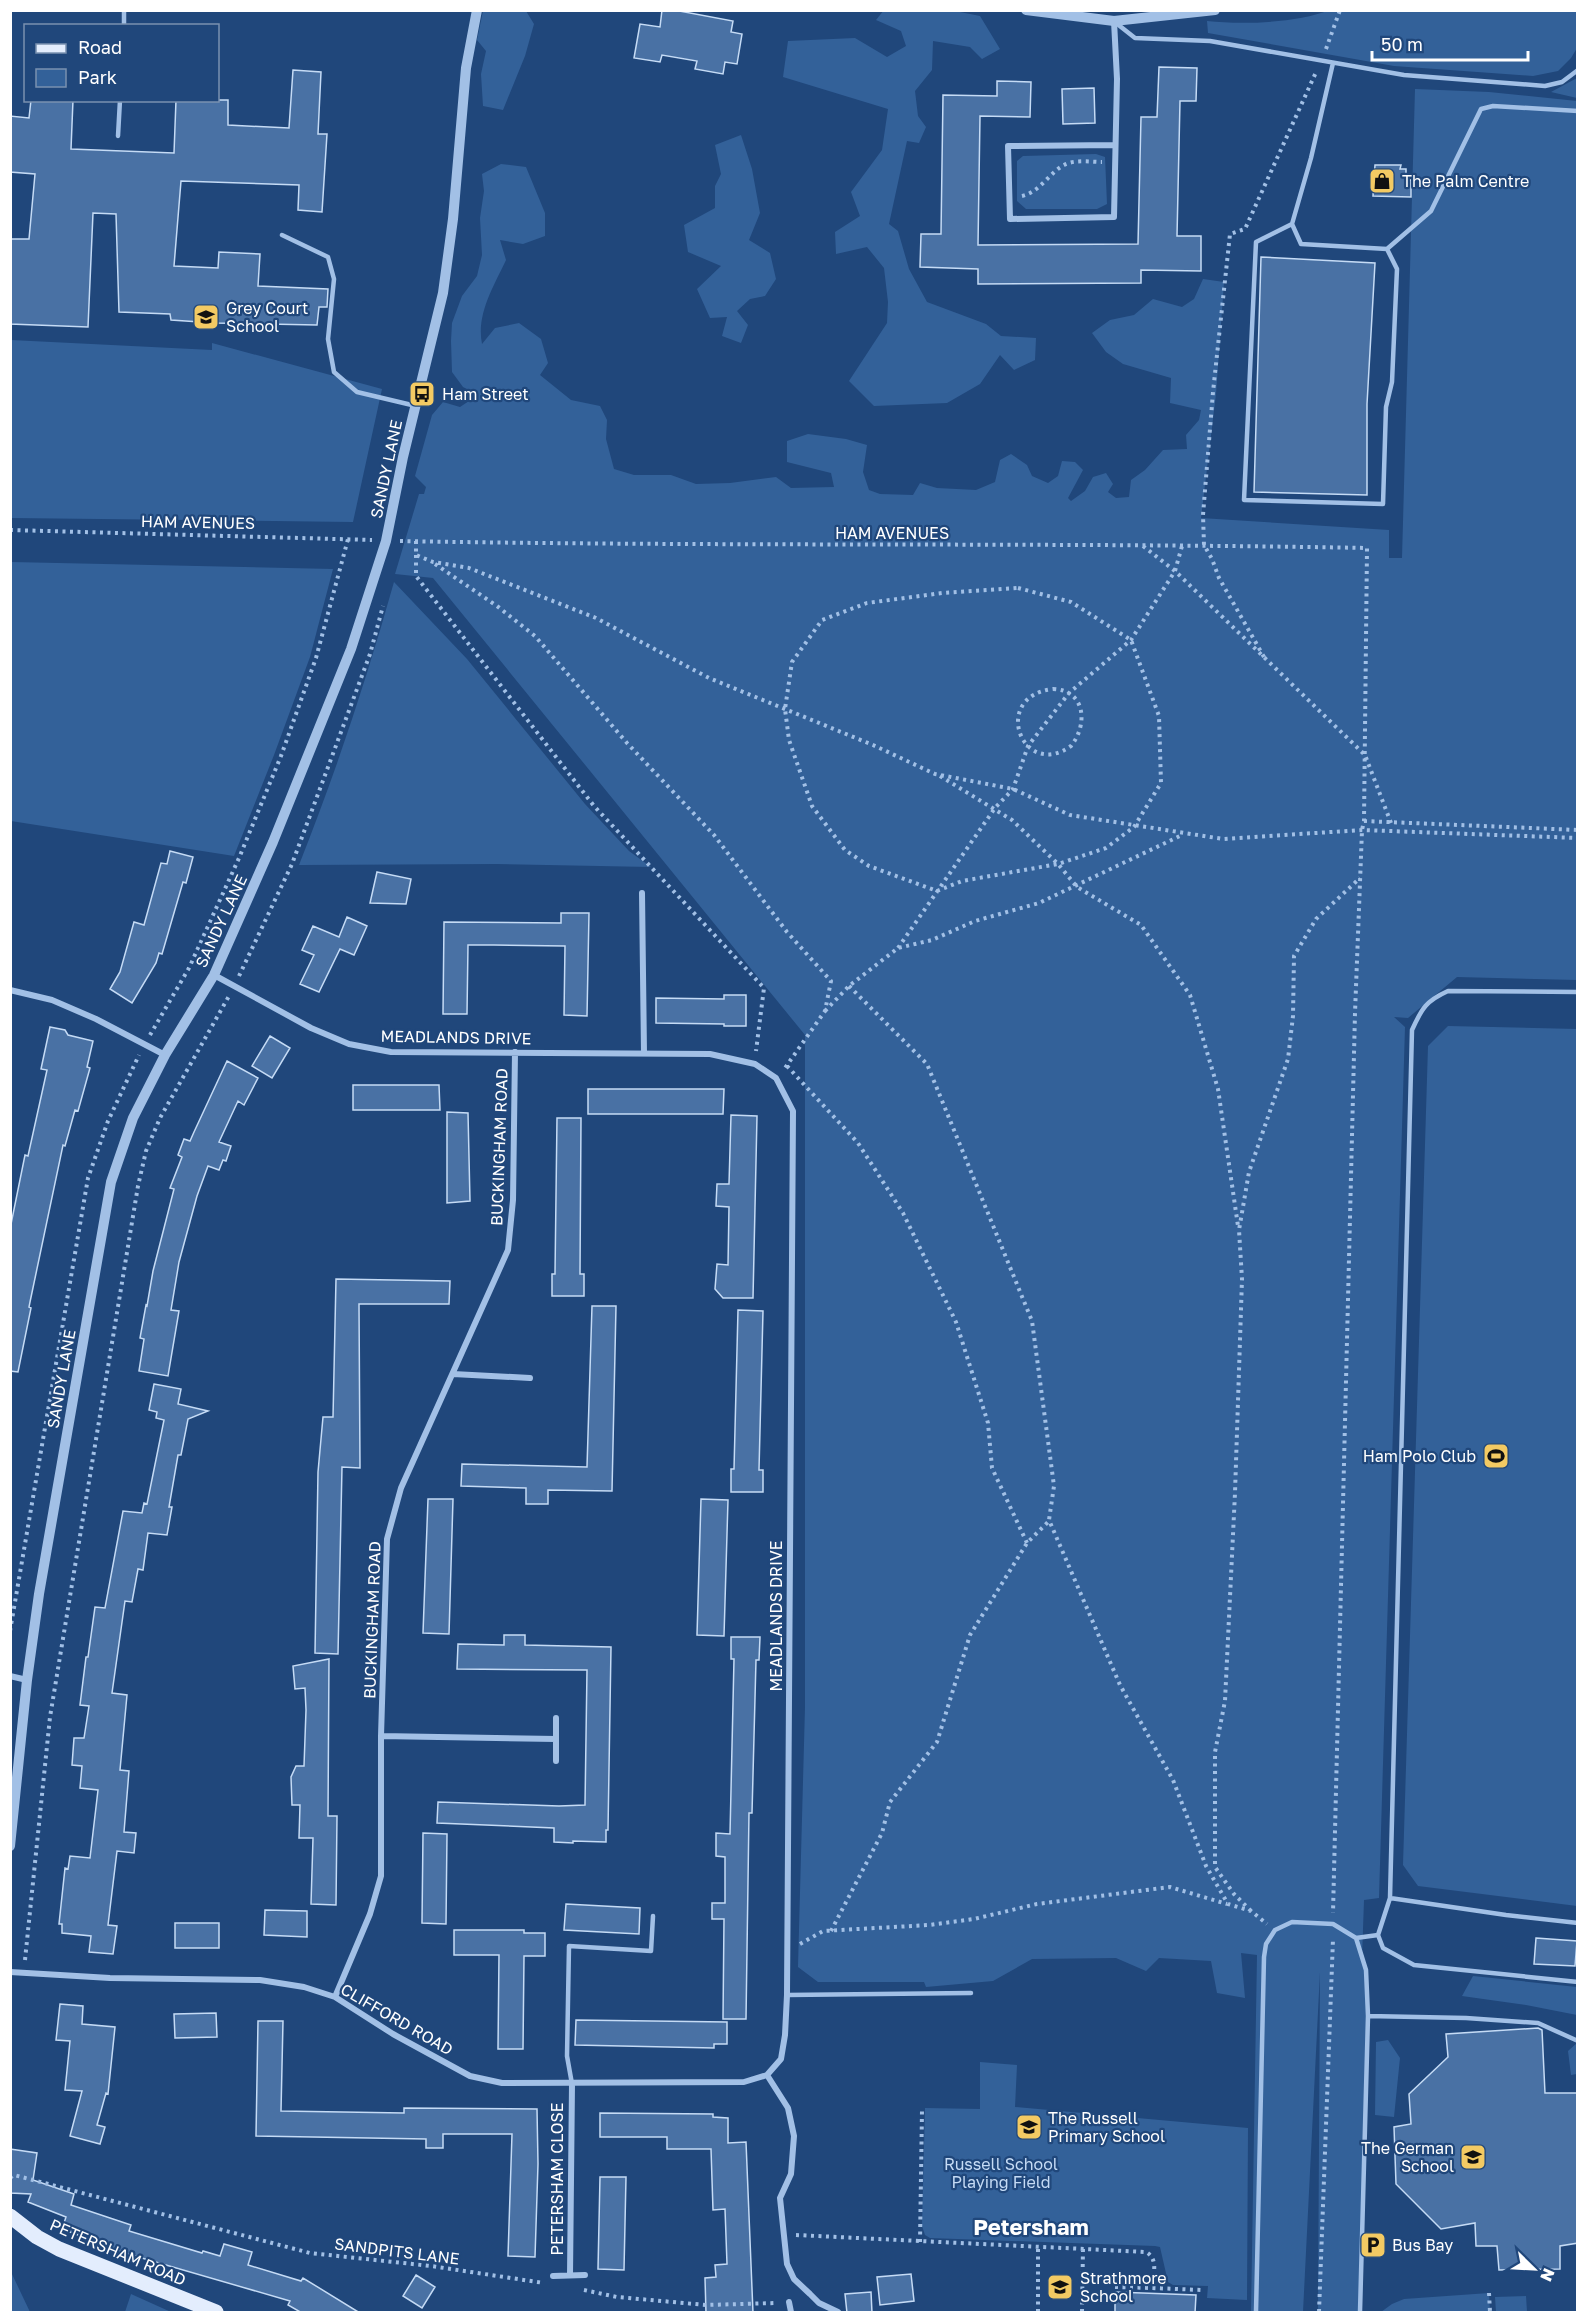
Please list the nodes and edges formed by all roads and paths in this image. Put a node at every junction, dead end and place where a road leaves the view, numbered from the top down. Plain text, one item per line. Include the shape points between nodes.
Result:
1 (477, 10) edge
2 (1026, 10) edge
3 (1215, 10) edge
4 (1114, 21) junction
5 (1333, 63) junction
6 (1578, 70) edge
7 (120, 102) edge
8 (1578, 111) edge
9 (118, 136) dead end
10 (1114, 145) junction
11 (1114, 162) junction
12 (1010, 199) junction
13 (1292, 224) junction
14 (282, 235) dead end
15 (1387, 249) junction
16 (416, 406) junction
17 (10, 530) edge
18 (386, 541) junction
19 (402, 541) dead end
20 (1142, 545) junction
21 (1204, 545) junction
22 (1182, 546) junction
23 (398, 553) dead end
24 (416, 555) junction
25 (433, 562) junction
26 (1175, 571) junction
27 (386, 598) dead end
28 (1131, 640) junction
29 (1263, 657) junction
30 (1069, 693) junction
31 (785, 709) junction
32 (1028, 746) junction
33 (1365, 755) junction
34 (935, 774) junction
35 (1013, 789) junction
36 (995, 808) junction
37 (1364, 820) junction
38 (1391, 823) junction
39 (1134, 826) junction
40 (1362, 830) junction
41 (1578, 830) edge
42 (1182, 834) junction
43 (1578, 838) edge
44 (1058, 864) junction
45 (1360, 878) junction
46 (1077, 886) junction
47 (937, 891) junction
48 (642, 894) dead end
49 (898, 948) junction
50 (214, 975) junction
51 (234, 986) junction
52 (849, 986) junction
53 (10, 990) edge
54 (1578, 992) edge
55 (825, 1011) junction
56 (515, 1052) junction
57 (644, 1053) junction
58 (165, 1055) junction
59 (755, 1064) junction
60 (788, 1066) junction
61 (776, 1078) junction
62 (1239, 1230) junction
63 (453, 1374) junction
64 (530, 1378) dead end
65 (1049, 1520) junction
66 (1027, 1544) junction
67 (10, 1676) edge
68 (27, 1680) junction
69 (556, 1718) dead end
70 (381, 1736) junction
71 (556, 1739) junction
72 (556, 1761) dead end
73 (10, 1846) edge
74 (1390, 1898) junction
75 (1228, 1904) junction
76 (1251, 1911) junction
77 (653, 1916) dead end
78 (1578, 1923) edge
79 (1333, 1924) junction
80 (1275, 1930) junction
81 (831, 1931) junction
82 (1378, 1935) junction
83 (1356, 1938) junction
84 (787, 1960) junction
85 (10, 1972) edge
86 (24, 1973) junction
87 (1578, 1982) edge
88 (971, 1993) dead end
89 (787, 1995) junction
90 (335, 1997) junction
91 (1368, 2016) junction
92 (1578, 2041) edge
93 (767, 2075) junction
94 (572, 2084) junction
95 (922, 2110) dead end
96 (10, 2178) edge
97 (10, 2216) edge
98 (783, 2235) junction
99 (920, 2242) junction
100 (1038, 2246) junction
101 (1083, 2247) junction
102 (570, 2275) junction
103 (585, 2275) dead end
104 (552, 2276) dead end
105 (550, 2284) dead end
106 (573, 2287) dead end
107 (1115, 2287) dead end
108 (1152, 2288) junction
109 (1202, 2290) dead end
110 (1489, 2293) dead end
111 (789, 2302) joint
112 (216, 2313) edge
113 (791, 2313) edge
114 (838, 2313) edge
115 (1038, 2313) edge
116 (1083, 2313) edge
117 (1256, 2313) edge
118 (1319, 2313) edge
119 (1360, 2313) edge
120 (1490, 2313) edge

1 - 16 street, SANDY LANE via 465,68 443,293
2 - 4 street
3 - 4 street
4 - 5 lane via 1135,38 1210,41
4 - 10 street
5 - 6 lane via 1404,75 1545,86 1562,82
5 - 13 lane
7 - 9 lane
8 - 15 lane via 1493,106 1481,109 1431,211
10 - 11 street
10 - 12 street via 1008,146
11 - 12 path via 1065,164 1027,195
11 - 12 street via 1114,217 1010,219
13 - 15 lane via 1301,244
13 - 15 lane via 1256,242 1244,500 1383,504 1397,269
14 - 16 lane via 328,256 334,279 328,339 334,372 357,392
16 - 18 street, SANDY LANE
17 - 18 path, HAM AVENUES
18 - 50 street, SANDY LANE via 351,649
19 - 23 path
20 - 22 path, HAM AVENUES
20 - 24 path, HAM AVENUES via 416,541
20 - 26 path
21 - 22 path, HAM AVENUES
21 - 29 path
21 - 33 path, HAM AVENUES via 1367,548
22 - 26 path
24 - 25 path
24 - 59 path via 416,576 594,806 764,988
25 - 31 path via 469,568 596,618 709,678
25 - 55 path via 535,636 627,743 714,835 787,932 831,981
26 - 28 path
26 - 29 path
27 - 51 path via 370,654 292,864
28 - 30 path
28 - 31 path via 1071,603 1018,588 867,603 822,620 792,662
28 - 39 path via 1160,716 1161,783
29 - 33 path
30 - 32 path
30 - 32 path via 1060,689 1041,691 1021,709 1018,732
30 - 32 path via 1079,704 1083,719 1074,743 1068,749 1051,753 1040,753
31 - 34 path
31 - 47 path via 789,740 812,806 845,850 869,866
32 - 35 path
33 - 37 path
33 - 38 path
34 - 35 path
34 - 36 path
35 - 36 path
35 - 39 path via 1070,815
36 - 44 path
36 - 47 path
37 - 38 path
37 - 40 path
38 - 41 path
39 - 42 path
39 - 44 path via 1106,848
40 - 42 path via 1223,840
40 - 43 path
40 - 45 path
42 - 46 path
44 - 46 path
44 - 47 path via 962,881
45 - 62 path via 1316,919 1294,956 1288,1059 1249,1172
45 - 79 path
46 - 49 path via 1039,903
46 - 62 path via 1142,925 1190,995 1218,1089
47 - 49 path
48 - 57 street
49 - 52 path
50 - 51 street, MEADLANDS DRIVE
50 - 58 street, SANDY LANE
51 - 56 street, MEADLANDS DRIVE via 311,1029 350,1044 391,1052
51 - 86 path via 160,1118 146,1151 138,1186 50,1717
52 - 55 path
52 - 65 path via 927,1064 1032,1321 1054,1486
53 - 58 street via 52,1000
54 - 74 lane via 1448,991 1431,999 1412,1030
55 - 60 path
56 - 57 street, MEADLANDS DRIVE
56 - 63 street, BUCKINGHAM ROAD via 513,1200 508,1250
57 - 59 street, MEADLANDS DRIVE via 710,1054
58 - 68 street, SANDY LANE via 133,1118 111,1182
59 - 61 street, MEADLANDS DRIVE
60 - 61 path
60 - 66 path via 858,1143 903,1213 956,1322 988,1423 992,1468
61 - 84 street, MEADLANDS DRIVE via 793,1111
62 - 76 path via 1242,1279 1235,1493 1225,1701 1215,1752 1215,1867
63 - 64 street
63 - 70 street, BUCKINGHAM ROAD via 401,1488 387,1539
65 - 66 path
65 - 75 path via 1120,1685 1173,1780 1206,1866
66 - 81 path via 970,1635 937,1742 890,1802 882,1833
67 - 68 street
68 - 73 street, SANDY LANE
69 - 71 street
70 - 71 street
70 - 90 street, BUCKINGHAM ROAD via 381,1876 370,1914
71 - 72 street
74 - 78 lane
74 - 82 lane
75 - 76 path
75 - 81 path via 1170,1887 1037,1904 963,1921
76 - 80 path
77 - 94 lane via 651,1951 569,1947 567,2056
79 - 80 lane via 1292,1922
79 - 83 lane
79 - 118 path
80 - 117 lane via 1266,1944 1264,1957
81 - 84 path via 800,1944
82 - 83 lane
82 - 87 lane via 1383,1948 1414,1965
83 - 91 lane via 1366,1970
84 - 89 street, MEADLANDS DRIVE
85 - 86 street, CLIFFORD ROAD
86 - 90 street, CLIFFORD ROAD via 260,1980
88 - 89 lane
89 - 93 street, MEADLANDS DRIVE via 781,2059
90 - 94 street, CLIFFORD ROAD via 470,2076 502,2083
91 - 92 lane via 1539,2023
91 - 119 lane
93 - 94 street, CLIFFORD ROAD via 744,2082
93 - 98 street via 788,2108 794,2136 791,2174 780,2198
94 - 102 street, PETERSHAM CLOSE
95 - 99 path
96 - 105 path, SANDPITS LANE via 14,2175 310,2253
97 - 112 main road, PETERSHAM ROAD via 59,2249
98 - 99 path
98 - 114 street via 787,2264 794,2279 819,2303
99 - 100 path
100 - 101 path
100 - 115 path
101 - 108 path via 1152,2255
101 - 116 path
102 - 103 street
102 - 104 street
106 - 111 path via 616,2297 706,2306
107 - 108 path
108 - 109 path
110 - 120 path
111 - 113 street

